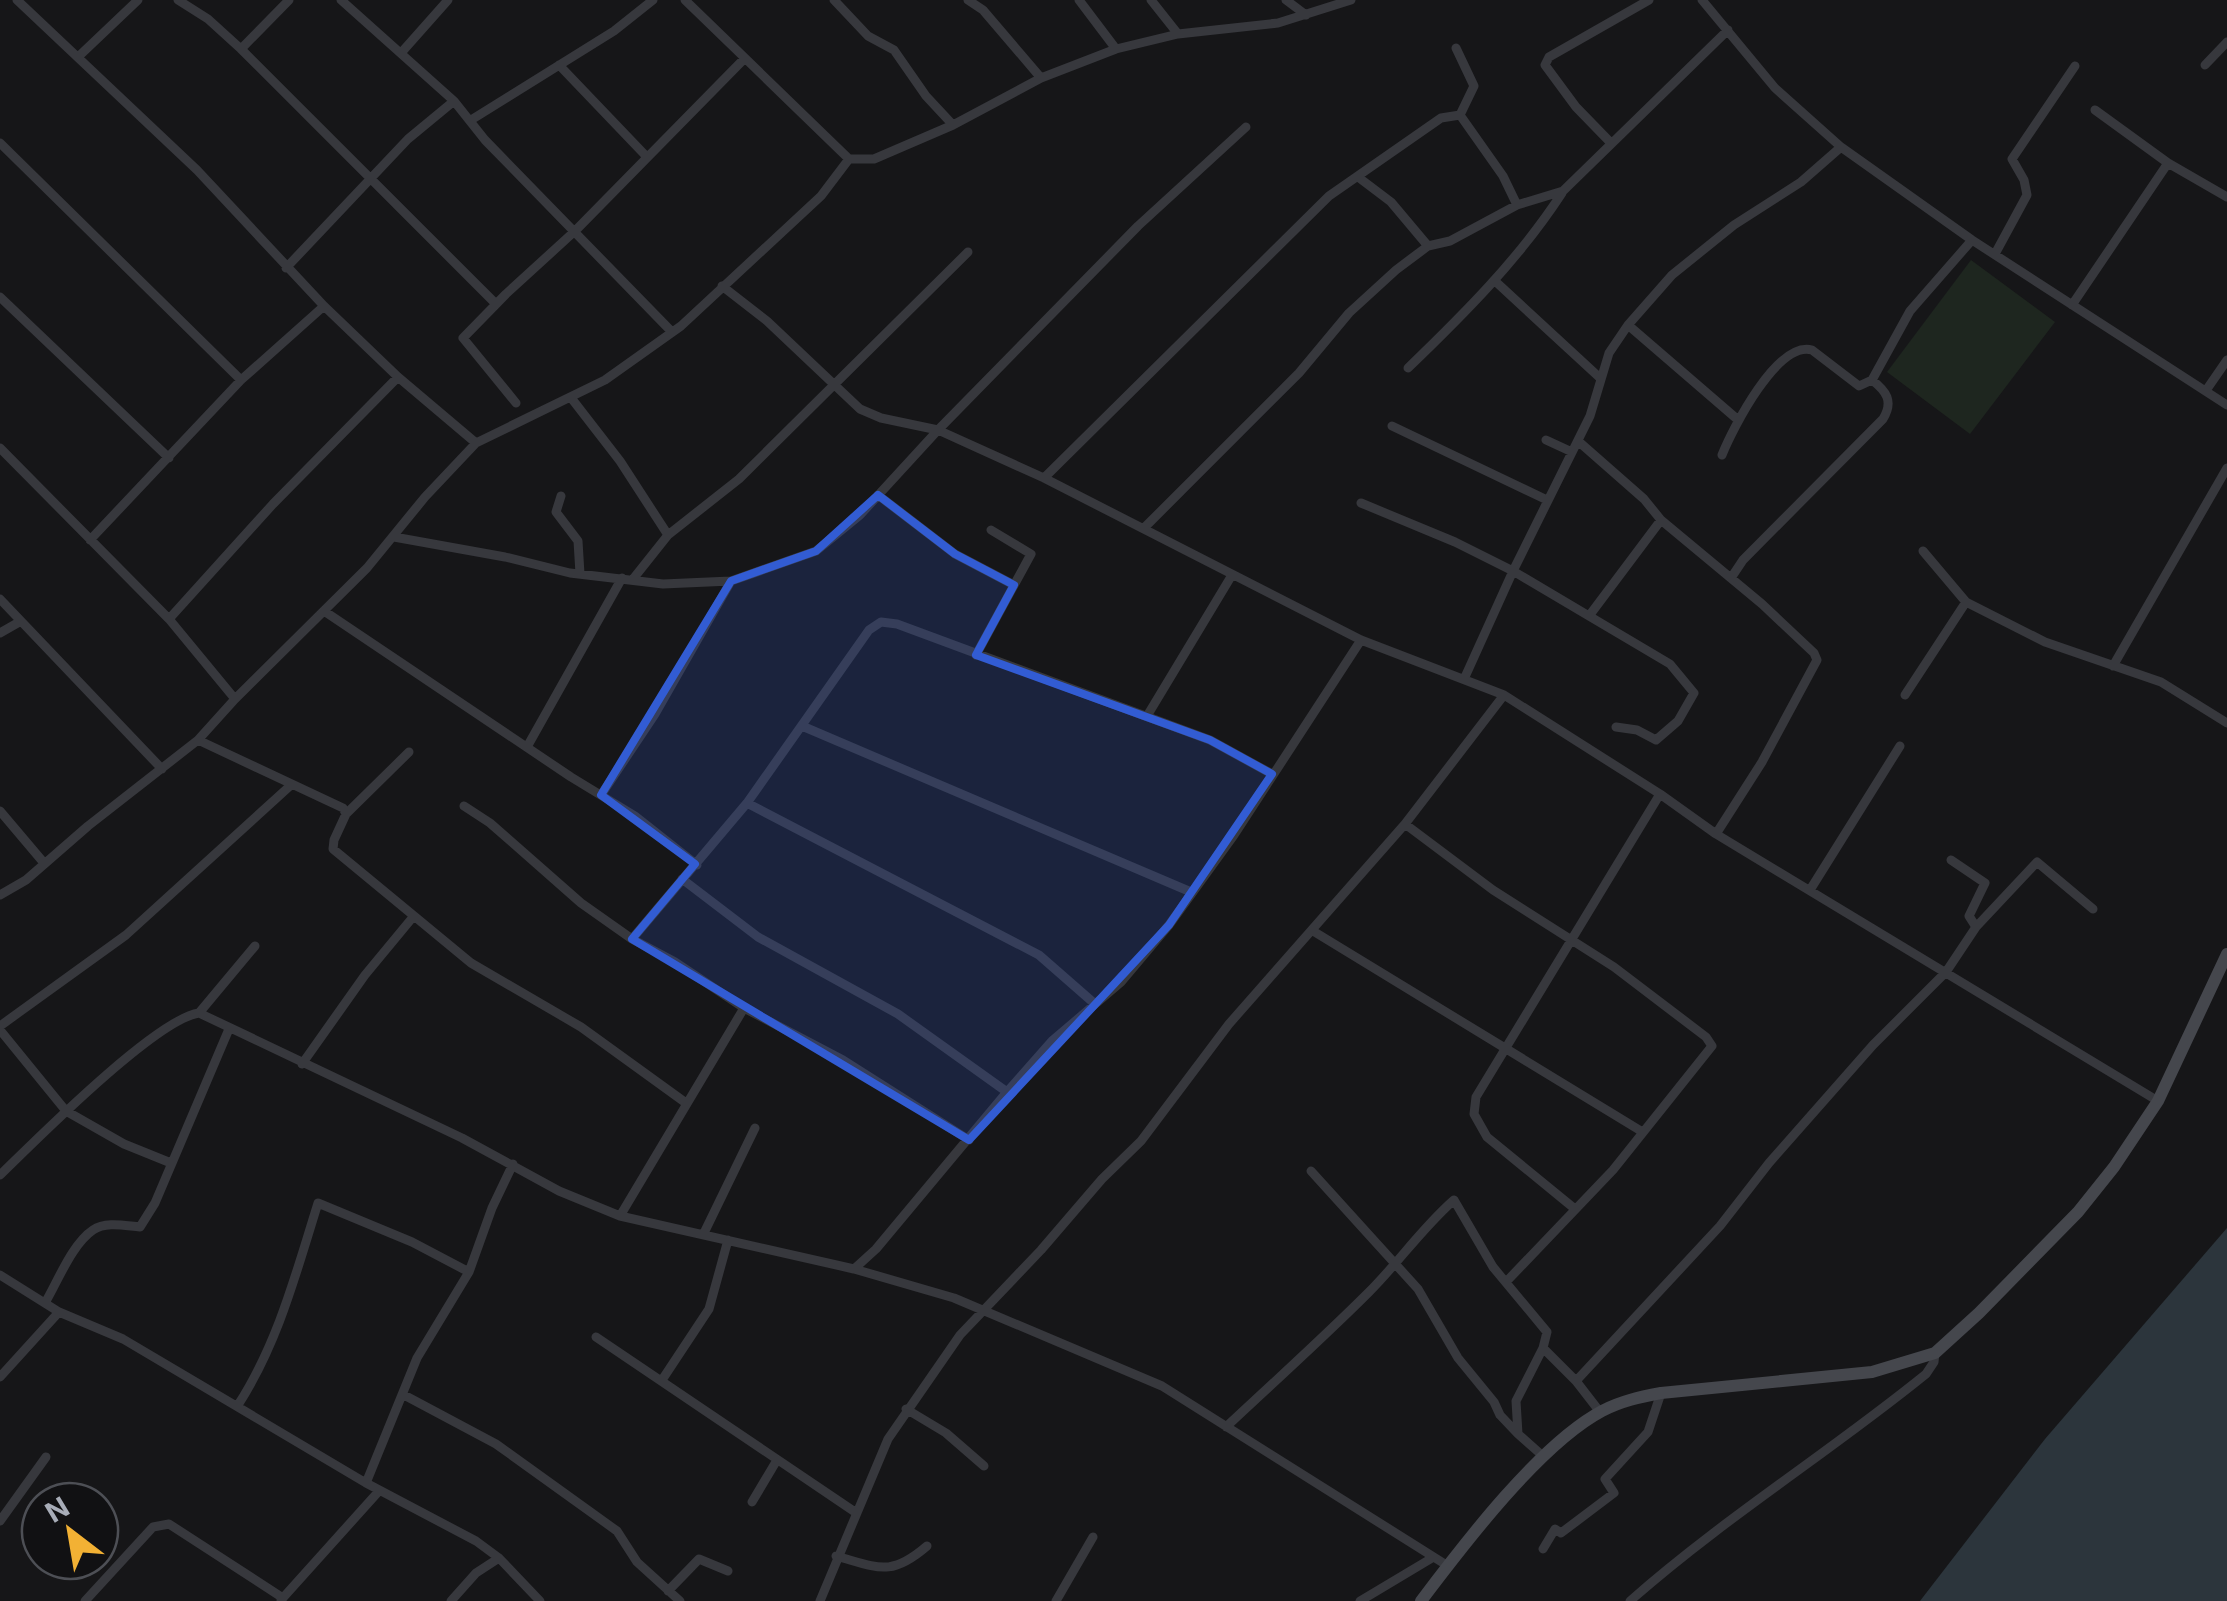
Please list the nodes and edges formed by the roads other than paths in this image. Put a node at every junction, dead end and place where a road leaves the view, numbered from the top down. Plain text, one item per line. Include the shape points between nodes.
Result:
1 (17, 0) edge
2 (138, 0) edge
3 (178, 0) edge
4 (289, 0) edge
5 (341, 0) edge
6 (448, 0) edge
7 (654, 0) edge
8 (685, 0) edge
9 (834, 0) edge
10 (968, 0) edge
11 (1079, 0) edge
12 (1151, 0) edge
13 (1286, 0) edge
14 (1351, 0) edge
15 (1649, 0) edge
16 (1702, 0) edge
17 (1306, 15) junction
18 (1728, 30) junction
19 (1178, 34) junction
20 (2227, 42) edge
21 (1456, 48) dead end
22 (1116, 49) junction
23 (241, 50) junction
24 (400, 53) junction
25 (78, 57) junction
26 (744, 59) junction
27 (559, 65) junction
28 (2205, 65) dead end
29 (2075, 66) dead end
30 (1041, 78) junction
31 (454, 101) junction
32 (2095, 110) dead end
33 (1460, 115) junction
34 (470, 120) junction
35 (953, 124) junction
36 (1246, 127) dead end
37 (0, 142) edge
38 (1611, 144) junction
39 (1841, 148) junction
40 (646, 156) junction
41 (849, 158) junction
42 (2168, 163) junction
43 (371, 177) junction
44 (1358, 177) junction
45 (1563, 191) junction
46 (2227, 197) edge
47 (1517, 206) junction
48 (576, 230) junction
49 (1972, 240) junction
50 (1428, 246) junction
51 (968, 252) dead end
52 (1995, 254) junction
53 (286, 268) junction
54 (1495, 281) junction
55 (722, 286) junction
56 (0, 297) edge
57 (496, 304) junction
58 (2072, 305) junction
59 (324, 306) junction
60 (1628, 325) junction
61 (672, 332) junction
62 (2227, 360) edge
63 (1408, 368) dead end
64 (398, 377) junction
65 (1599, 377) junction
66 (241, 380) junction
67 (1872, 380) junction
68 (834, 386) junction
69 (2207, 389) junction
70 (572, 398) junction
71 (516, 403) dead end
72 (2227, 404) edge
73 (1736, 420) junction
74 (1392, 426) dead end
75 (938, 430) junction
76 (1546, 440) dead end
77 (1578, 442) junction
78 (476, 443) junction
79 (0, 448) edge
80 (1572, 452) junction
81 (1722, 455) dead end
82 (169, 458) junction
83 (2227, 468) edge
84 (1044, 478) junction
85 (878, 495) junction
86 (561, 496) dead end
87 (1548, 500) junction
88 (1361, 503) dead end
89 (1661, 520) junction
90 (1144, 528) junction
91 (992, 530) dead end
92 (668, 536) junction
93 (394, 538) junction
94 (90, 540) junction
95 (1923, 551) dead end
96 (1512, 570) junction
97 (580, 574) junction
98 (1232, 575) junction
99 (628, 578) junction
100 (1730, 578) junction
101 (731, 581) junction
102 (1014, 585) junction
103 (0, 600) edge
104 (1966, 602) junction
105 (324, 611) junction
106 (1589, 616) junction
107 (169, 620) junction
108 (21, 621) junction
109 (0, 633) edge
110 (1361, 640) junction
111 (976, 655) junction
112 (2113, 666) junction
113 (1464, 678) junction
114 (1504, 694) junction
115 (1905, 695) dead end
116 (234, 699) junction
117 (1147, 716) junction
118 (2227, 723) edge
119 (802, 726) junction
120 (1616, 727) dead end
121 (198, 740) junction
122 (1900, 746) dead end
123 (527, 747) junction
124 (409, 752) dead end
125 (162, 769) junction
126 (1272, 774) junction
127 (291, 785) junction
128 (1660, 794) junction
129 (601, 795) junction
130 (747, 804) junction
131 (464, 806) dead end
132 (0, 811) edge
133 (346, 814) junction
134 (1404, 824) junction
135 (1716, 834) junction
136 (1951, 860) dead end
137 (44, 863) junction
138 (697, 865) junction
139 (682, 879) junction
140 (1810, 890) junction
141 (1192, 892) junction
142 (0, 895) edge
143 (2093, 909) dead end
144 (414, 918) junction
145 (1976, 926) junction
146 (1312, 932) junction
147 (632, 939) junction
148 (1571, 941) junction
149 (255, 946) dead end
150 (2227, 954) edge
151 (1946, 972) junction
152 (1095, 1004) junction
153 (744, 1008) junction
154 (199, 1014) junction
155 (0, 1028) edge
156 (228, 1029) junction
157 (1506, 1048) junction
158 (302, 1064) junction
159 (1006, 1092) junction
160 (2158, 1101) junction
161 (686, 1103) junction
162 (66, 1112) junction
163 (755, 1128) dead end
164 (1641, 1131) junction
165 (969, 1140) junction
166 (171, 1163) junction
167 (514, 1164) junction
168 (1311, 1170) dead end
169 (0, 1174) edge
170 (1575, 1209) junction
171 (620, 1216) junction
172 (704, 1233) junction
173 (728, 1240) junction
174 (1396, 1264) junction
175 (854, 1269) junction
176 (469, 1272) junction
177 (0, 1275) edge
178 (1506, 1282) junction
179 (45, 1302) junction
180 (59, 1312) junction
181 (982, 1312) junction
182 (596, 1337) dead end
183 (1543, 1348) junction
184 (1935, 1353) junction
185 (0, 1377) edge
186 (662, 1380) junction
187 (1576, 1381) junction
188 (1661, 1393) junction
189 (404, 1395) junction
190 (238, 1405) junction
191 (906, 1409) junction
192 (1600, 1412) junction
193 (1226, 1426) junction
194 (1518, 1434) junction
195 (1544, 1457) junction
196 (46, 1458) dead end
197 (778, 1460) junction
198 (984, 1466) dead end
199 (366, 1483) junction
200 (379, 1490) junction
201 (752, 1502) dead end
202 (855, 1512) junction
203 (0, 1521) edge
204 (1093, 1537) dead end
205 (926, 1546) dead end
206 (1543, 1548) dead end
207 (836, 1556) junction
208 (499, 1558) junction
209 (1432, 1558) junction
210 (1448, 1566) junction
211 (728, 1571) dead end
212 (668, 1591) junction
213 (282, 1599) edge
214 (85, 1601) edge
215 (451, 1601) edge
216 (540, 1601) edge
217 (680, 1601) edge
218 (820, 1601) edge
219 (1056, 1601) edge
220 (1360, 1601) edge
221 (1421, 1601) edge
222 (1630, 1601) edge

1 - 25 street
2 - 25 street
3 - 23 street
4 - 23 street
5 - 24 street
6 - 24 street
7 - 27 street
8 - 26 street
9 - 35 street via 868,36 894,50
10 - 30 street
11 - 22 street
12 - 19 street
13 - 17 street
14 - 17 street
15 - 38 street via 1545,65
16 - 18 street
17 - 19 street
18 - 38 street
18 - 39 street via 1775,88
19 - 22 street
20 - 28 street
21 - 33 street via 1474,86
22 - 30 street
23 - 43 street
24 - 31 street
25 - 53 street
26 - 40 street
26 - 41 street
27 - 34 street
27 - 40 street
29 - 52 street via 2012,159 2027,195
30 - 35 street
31 - 34 street
31 - 43 street
32 - 42 street
33 - 44 street via 1440,118
33 - 47 street
34 - 48 street
35 - 41 street via 874,159
36 - 75 street via 1138,226
37 - 66 street
38 - 45 street
39 - 49 street
39 - 60 street via 1672,275
40 - 48 street
41 - 55 street via 821,196
42 - 46 street
42 - 58 street
43 - 53 street
43 - 57 street
44 - 50 street via 1391,202
44 - 84 street via 1329,196
45 - 47 street
45 - 54 street
47 - 50 street
48 - 57 street
48 - 61 street
49 - 52 street
49 - 67 street via 1910,311
50 - 90 street via 1349,313 1299,373
51 - 68 street
52 - 58 street
53 - 59 street
54 - 63 street
54 - 65 street
55 - 61 street
55 - 68 street
56 - 82 street
57 - 71 street via 464,338
58 - 69 street
59 - 64 street
59 - 66 street
60 - 65 street
60 - 73 street
61 - 70 street
62 - 69 street
64 - 78 street
64 - 107 street
65 - 77 street
66 - 82 street
67 - 73 street via 1858,386 1804,348 1786,356
67 - 100 street via 1886,392 1884,419
68 - 75 street via 880,418
68 - 92 street via 739,479
69 - 72 street
70 - 78 street
70 - 92 street
73 - 81 street
74 - 87 street
75 - 84 street
75 - 85 street
76 - 80 street
77 - 80 street
77 - 89 street
78 - 93 street
79 - 94 street
80 - 87 street
82 - 94 street
83 - 112 street
84 - 90 street
85 - 101 street via 816,551
85 - 102 street via 954,554
86 - 97 street via 556,512 578,541
87 - 96 street
88 - 96 street
89 - 100 street
89 - 106 street
90 - 98 street
91 - 102 street via 1030,554
92 - 99 street
93 - 97 street
93 - 105 street
94 - 107 street
95 - 104 street
96 - 106 street
96 - 113 street
97 - 99 street
98 - 110 street
98 - 117 street
99 - 101 street
99 - 123 street
100 - 135 street via 1817,660
101 - 129 street
102 - 111 street
103 - 108 street
104 - 112 street via 2045,642
104 - 115 street
105 - 116 street
105 - 123 street
106 - 120 street via 1670,664 1694,693 1678,721 1656,740
107 - 116 street
108 - 109 street
108 - 125 street
110 - 113 street
110 - 126 street
111 - 117 street
111 - 119 street via 880,622
112 - 118 street via 2161,682
113 - 114 street
114 - 128 street
114 - 134 street
116 - 121 street
117 - 126 street
119 - 130 street
119 - 141 street
121 - 125 street
121 - 127 street
122 - 140 street
123 - 129 street
124 - 133 street
125 - 137 street
126 - 141 street
127 - 133 street
127 - 155 street via 126,935
128 - 135 street
128 - 148 street
129 - 138 street
130 - 138 street
130 - 152 street via 1039,956
131 - 147 street
132 - 137 street
133 - 144 street via 334,849
134 - 146 street
134 - 148 street
135 - 140 street
136 - 145 street via 1985,883 1969,916
137 - 142 street
138 - 139 street
139 - 147 street
139 - 159 street via 758,937 898,1014
140 - 151 street
141 - 152 street via 1121,982
143 - 145 street via 2038,862
144 - 158 street
144 - 161 street
145 - 151 street
146 - 157 street
146 - 181 street via 1229,1024 1142,1141
147 - 153 street
148 - 157 street
148 - 164 street via 1712,1046
149 - 154 street
150 - 160 street
151 - 160 street
151 - 187 street via 1839,1082 1720,1226
152 - 159 street
153 - 161 street
153 - 165 street via 843,1060
154 - 156 street
154 - 162 street via 140,1047
155 - 162 street
156 - 158 street
156 - 166 street
157 - 164 street
157 - 170 street via 1476,1097 1478,1126
158 - 167 street
159 - 165 street
160 - 184 street via 2078,1212
161 - 171 street
162 - 166 street
162 - 169 street
163 - 172 street
164 - 170 street
165 - 175 street
166 - 179 street via 140,1227 94,1229
167 - 171 street
167 - 176 street
168 - 174 street
170 - 178 street
171 - 172 street
172 - 173 street
173 - 175 street
173 - 186 street via 708,1310
174 - 178 street via 1454,1200
174 - 193 street
174 - 194 street
175 - 181 street
176 - 189 street
176 - 190 street via 318,1203 287,1304
177 - 179 street
178 - 183 street via 1548,1332
179 - 180 street
180 - 185 street
180 - 190 street via 123,1339
181 - 191 street
181 - 193 street via 1162,1386
182 - 186 street
183 - 187 street
183 - 194 street via 1516,1402
184 - 188 street via 1872,1372
184 - 222 street via 1926,1374
186 - 197 street
187 - 192 street
188 - 192 street
188 - 206 street via 1648,1432 1605,1479 1614,1493 1560,1533 1556,1529
189 - 199 street
189 - 212 street via 496,1444 617,1530 637,1562
190 - 199 street
191 - 198 street
191 - 202 street
192 - 195 street
193 - 209 street
194 - 195 street
195 - 210 street
196 - 203 street
197 - 201 street
197 - 202 street
199 - 200 street
200 - 208 street
200 - 213 street
202 - 207 street
204 - 219 street
205 - 207 street via 896,1567
207 - 218 street
208 - 215 street
208 - 216 street
209 - 210 street
209 - 220 street
210 - 221 street
211 - 212 street via 699,1558
212 - 217 street
213 - 214 street via 160,1524

